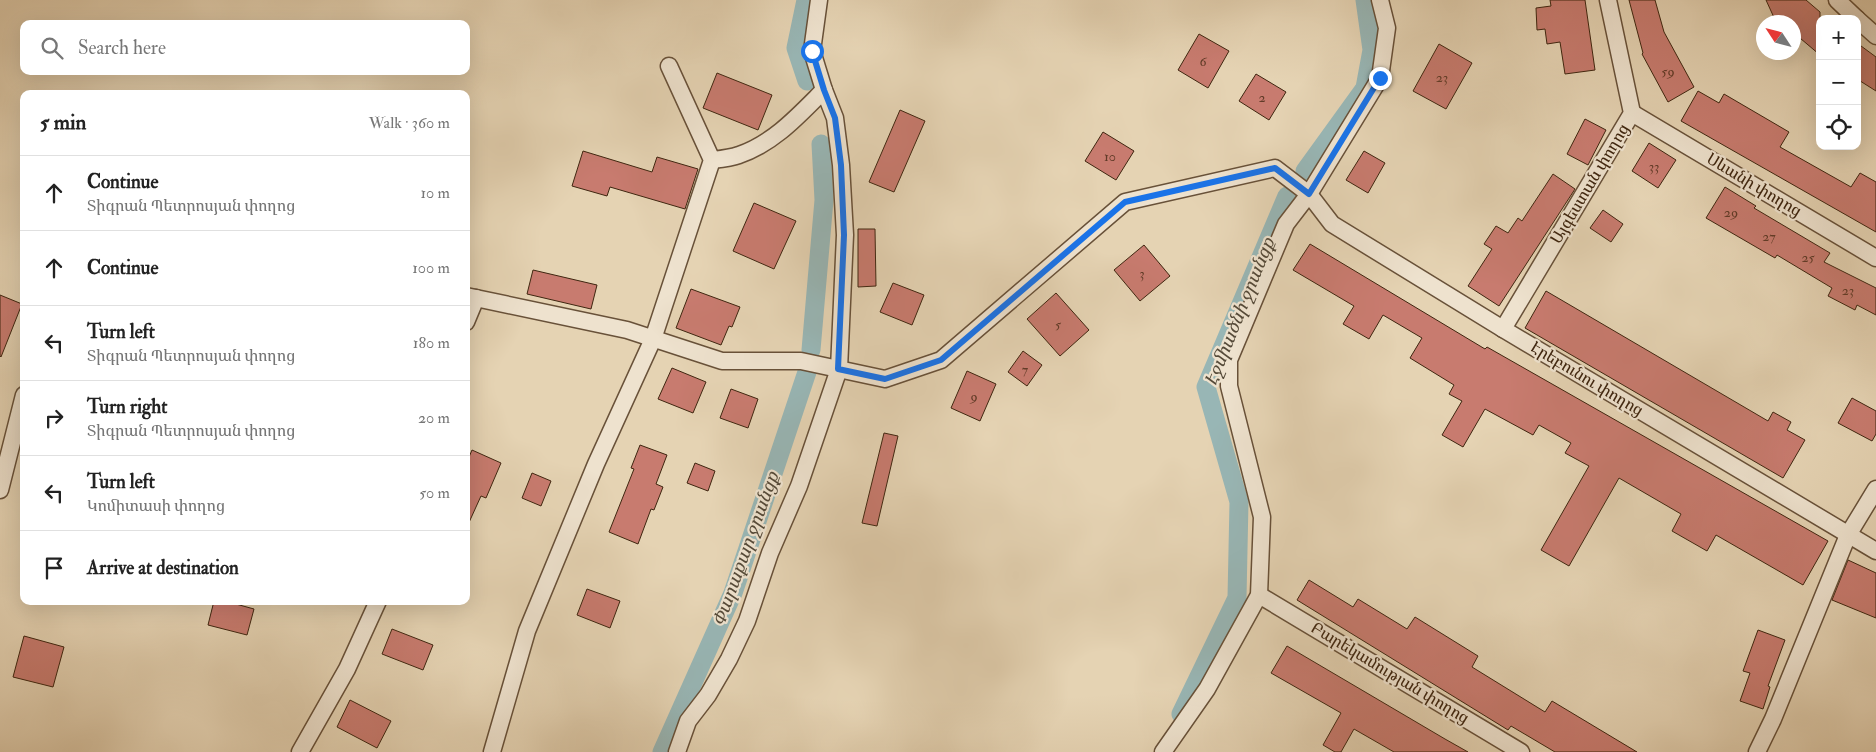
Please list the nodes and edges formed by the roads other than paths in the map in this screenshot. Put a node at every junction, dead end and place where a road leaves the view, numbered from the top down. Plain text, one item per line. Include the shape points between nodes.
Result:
1 (819, 0) edge
2 (1380, 0) edge
3 (1608, 0) edge
4 (1837, 0) edge
5 (1853, 15) edge
6 (1861, 23) edge
7 (1876, 36) edge
8 (669, 66) dead end
9 (824, 90) junction
10 (1632, 113) junction
11 (712, 160) junction
12 (1309, 194) junction
13 (1876, 258) edge
14 (471, 297) edge
15 (1503, 329) junction
16 (653, 338) junction
17 (838, 369) junction
18 (20, 411) edge
19 (1876, 489) edge
20 (0, 490) edge
21 (1848, 535) junction
22 (1876, 551) edge
23 (1259, 595) junction
24 (376, 605) edge
25 (300, 752) edge
26 (492, 752) edge
27 (677, 752) edge
28 (1163, 752) edge
29 (1521, 752) edge
30 (1757, 752) edge

1 - 9 street via 812,51
2 - 12 street via 1387,28 1380,78
3 - 10 street, Այգեստան փողոց
4 - 5 street
6 - 7 street
8 - 11 street
9 - 11 street via 786,128 766,142 739,155
9 - 17 street via 835,118 841,165 844,235
10 - 13 street, Սևանի փողոց
10 - 15 street, Այգեստան փողոց
11 - 16 street
12 - 15 street, Էրեբունու փողոց via 1332,224
12 - 17 street, Էրեբունու փողոց via 1275,168 1125,202 941,360 885,379
12 - 23 street via 1286,224 1229,360 1228,386 1262,517
14 - 16 street
15 - 21 street, Էրեբունու փողոց
16 - 17 street via 722,362 802,361
16 - 26 street via 596,464 527,631
17 - 27 street via 799,486 770,553 747,621 708,696 688,721
18 - 20 street
19 - 21 street
21 - 22 street, Էրեբունու փողոց
21 - 30 street
23 - 28 street via 1207,689
23 - 29 street, Բարեկամության փողոց
24 - 25 street via 347,669

